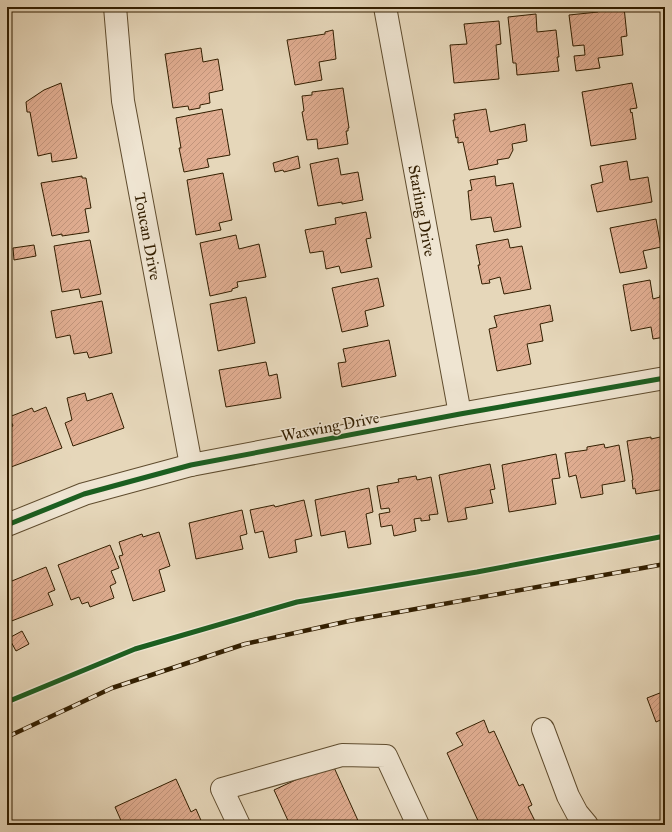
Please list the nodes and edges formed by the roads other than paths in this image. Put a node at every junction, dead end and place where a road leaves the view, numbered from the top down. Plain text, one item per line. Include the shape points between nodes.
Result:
1 (115, 7) edge
2 (385, 7) edge
3 (665, 378) edge
4 (460, 414) junction
5 (191, 465) junction
6 (7, 525) edge
7 (543, 729) dead end
8 (239, 825) edge
9 (418, 825) edge
10 (587, 825) edge

1 - 5 street, Toucan Drive via 123,102
2 - 4 street, Starling Drive
3 - 4 street, Waxwing Drive
4 - 5 street, Waxwing Drive
5 - 6 street, Waxwing Drive via 84,494
7 - 10 street via 568,796
8 - 9 street via 222,789 342,755 386,756

